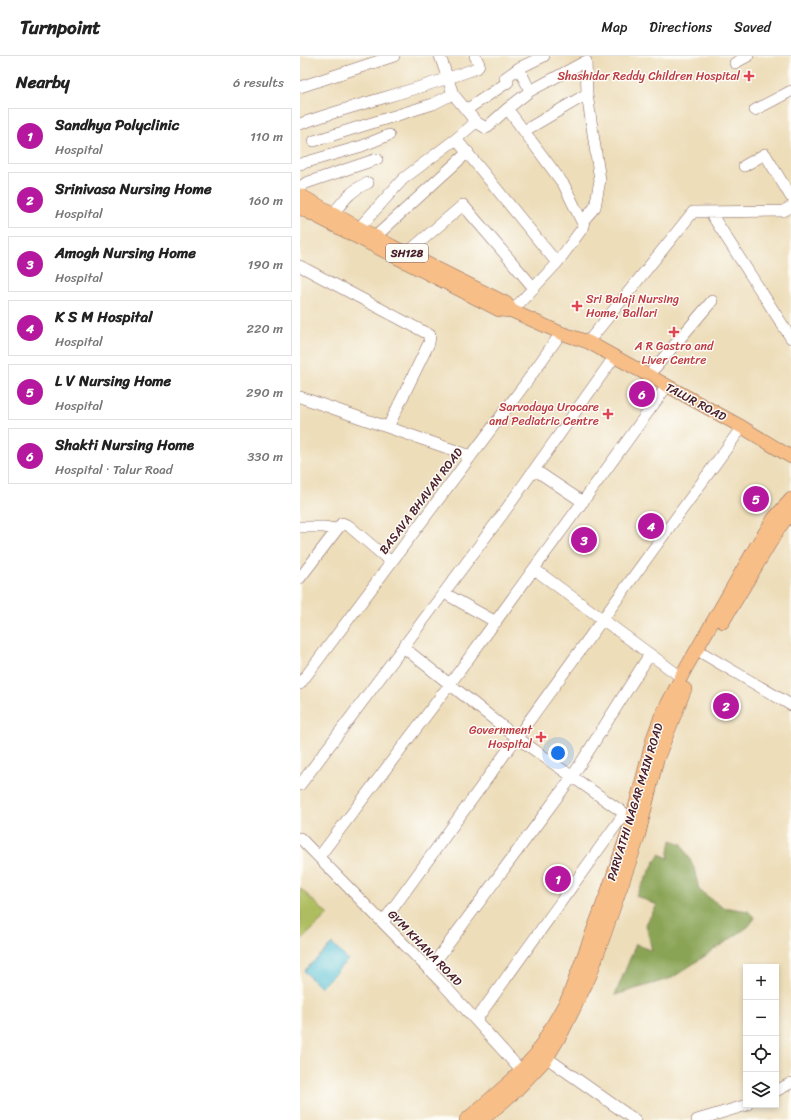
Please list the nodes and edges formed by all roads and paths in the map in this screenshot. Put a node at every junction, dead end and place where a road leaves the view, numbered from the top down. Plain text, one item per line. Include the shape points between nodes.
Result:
1 (394, 56) edge
2 (440, 56) edge
3 (475, 56) edge
4 (544, 56) edge
5 (748, 56) edge
6 (735, 63) dead end
7 (519, 68) junction
8 (448, 79) junction
9 (300, 88) edge
10 (791, 91) edge
11 (530, 92) junction
12 (453, 94) junction
13 (587, 94) junction
14 (507, 109) junction
15 (466, 110) junction
16 (755, 110) dead end
17 (476, 122) junction
18 (300, 124) edge
19 (524, 131) junction
20 (389, 135) dead end
21 (456, 139) junction
22 (314, 141) dead end
23 (468, 152) junction
24 (377, 158) dead end
25 (300, 164) edge
26 (744, 166) dead end
27 (368, 183) dead end
28 (300, 187) edge
29 (300, 195) edge
30 (791, 197) edge
31 (791, 207) edge
32 (300, 208) edge
33 (710, 212) junction
34 (333, 214) junction
35 (582, 222) junction
36 (359, 228) junction
37 (375, 237) junction
38 (407, 253) junction
39 (557, 263) junction
40 (300, 266) edge
41 (534, 288) junction
42 (712, 301) dead end
43 (512, 311) junction
44 (561, 333) junction
45 (791, 338) edge
46 (588, 342) junction
47 (615, 356) junction
48 (648, 376) junction
49 (667, 386) junction
50 (300, 397) edge
51 (388, 427) junction
52 (742, 427) junction
53 (471, 456) junction
54 (791, 457) edge
55 (534, 470) junction
56 (791, 499) edge
57 (583, 502) junction
58 (791, 513) edge
59 (300, 527) edge
60 (335, 530) junction
61 (391, 562) junction
62 (534, 569) junction
63 (300, 578) edge
64 (444, 593) junction
65 (602, 619) junction
66 (496, 622) junction
67 (403, 647) junction
68 (650, 654) junction
69 (704, 654) junction
70 (682, 677) junction
71 (300, 684) edge
72 (450, 684) junction
73 (791, 705) edge
74 (516, 737) junction
75 (572, 777) junction
76 (300, 786) edge
77 (633, 819) junction
78 (300, 838) edge
79 (319, 857) junction
80 (383, 922) junction
81 (429, 970) junction
82 (476, 1020) junction
83 (547, 1058) junction
84 (524, 1074) junction
85 (791, 1083) edge
86 (779, 1089) edge
87 (743, 1106) edge
88 (709, 1118) edge
89 (466, 1120) edge
90 (482, 1120) edge
91 (635, 1120) edge
92 (697, 1120) edge

1 - 9 street
2 - 8 street
3 - 8 street via 479,64 477,68
4 - 7 street
5 - 6 street
7 - 11 street
7 - 15 street via 505,78 508,82
8 - 12 street
8 - 18 street
10 - 16 street
11 - 13 street via 586,61
11 - 14 street
12 - 15 street
12 - 22 street via 433,104
13 - 19 street
13 - 35 street via 600,180 594,207
14 - 17 street via 486,128
14 - 19 street
15 - 17 street
17 - 21 street
19 - 35 street via 564,185
20 - 25 street via 362,146
21 - 23 street
21 - 36 street via 403,179
23 - 37 street
23 - 39 street
24 - 28 street
26 - 30 street via 765,154
27 - 34 street via 359,186 346,197
29 - 34 main road, TALUR ROAD / SH128
31 - 33 street via 783,211
32 - 43 main road, TALUR ROAD / SH128 via 499,310
33 - 45 street
33 - 46 street via 693,212
34 - 36 main road, TALUR ROAD / SH128
35 - 39 street via 584,226
36 - 37 main road, TALUR ROAD / SH128
37 - 38 main road, TALUR ROAD / SH128
38 - 41 street via 462,205
38 - 43 main road, TALUR ROAD / SH128 via 506,303
39 - 41 street
40 - 51 street via 430,335 429,344
41 - 43 street
42 - 48 street
43 - 44 main road, TALUR ROAD / SH128
44 - 46 main road, TALUR ROAD / SH128
44 - 53 street, BASAVA BHAVAN ROAD
46 - 47 main road, TALUR ROAD / SH128
47 - 48 main road, TALUR ROAD / SH128
47 - 55 street
48 - 49 main road, TALUR ROAD / SH128
49 - 52 main road, TALUR ROAD / SH128
49 - 57 street
50 - 51 street
51 - 53 street
52 - 54 main road, TALUR ROAD / SH128
52 - 65 street
53 - 61 street, BASAVA BHAVAN ROAD
55 - 57 street
55 - 64 street
56 - 70 main road, PARVATHI NAGAR MAIN ROAD via 774,518 755,548
57 - 62 street
58 - 69 main road, PARVATHI NAGAR MAIN ROAD via 779,528
59 - 60 street via 324,527
60 - 61 street via 345,523
60 - 63 street
61 - 71 street, BASAVA BHAVAN ROAD
62 - 65 street
62 - 66 street
64 - 66 street
64 - 67 street
65 - 68 street
65 - 74 street
66 - 72 street
67 - 72 street
67 - 76 street
68 - 70 street
68 - 75 street
69 - 73 street
69 - 77 main road, PARVATHI NAGAR MAIN ROAD via 680,697
70 - 77 main road, PARVATHI NAGAR MAIN ROAD via 661,716 653,738
72 - 74 street
72 - 79 street
74 - 75 street
74 - 80 street
75 - 77 street
75 - 81 street
77 - 82 street
77 - 83 main road, PARVATHI NAGAR MAIN ROAD via 613,912 590,976
77 - 84 main road, PARVATHI NAGAR MAIN ROAD via 568,998
78 - 79 street, GYM KHANA ROAD
79 - 80 street, GYM KHANA ROAD
80 - 81 street, GYM KHANA ROAD
81 - 82 street, GYM KHANA ROAD
82 - 84 street, GYM KHANA ROAD
83 - 84 main road, PARVATHI NAGAR MAIN ROAD
83 - 91 street
84 - 89 main road, PARVATHI NAGAR MAIN ROAD
84 - 90 main road, PARVATHI NAGAR MAIN ROAD
85 - 86 street
87 - 88 street
88 - 92 street

